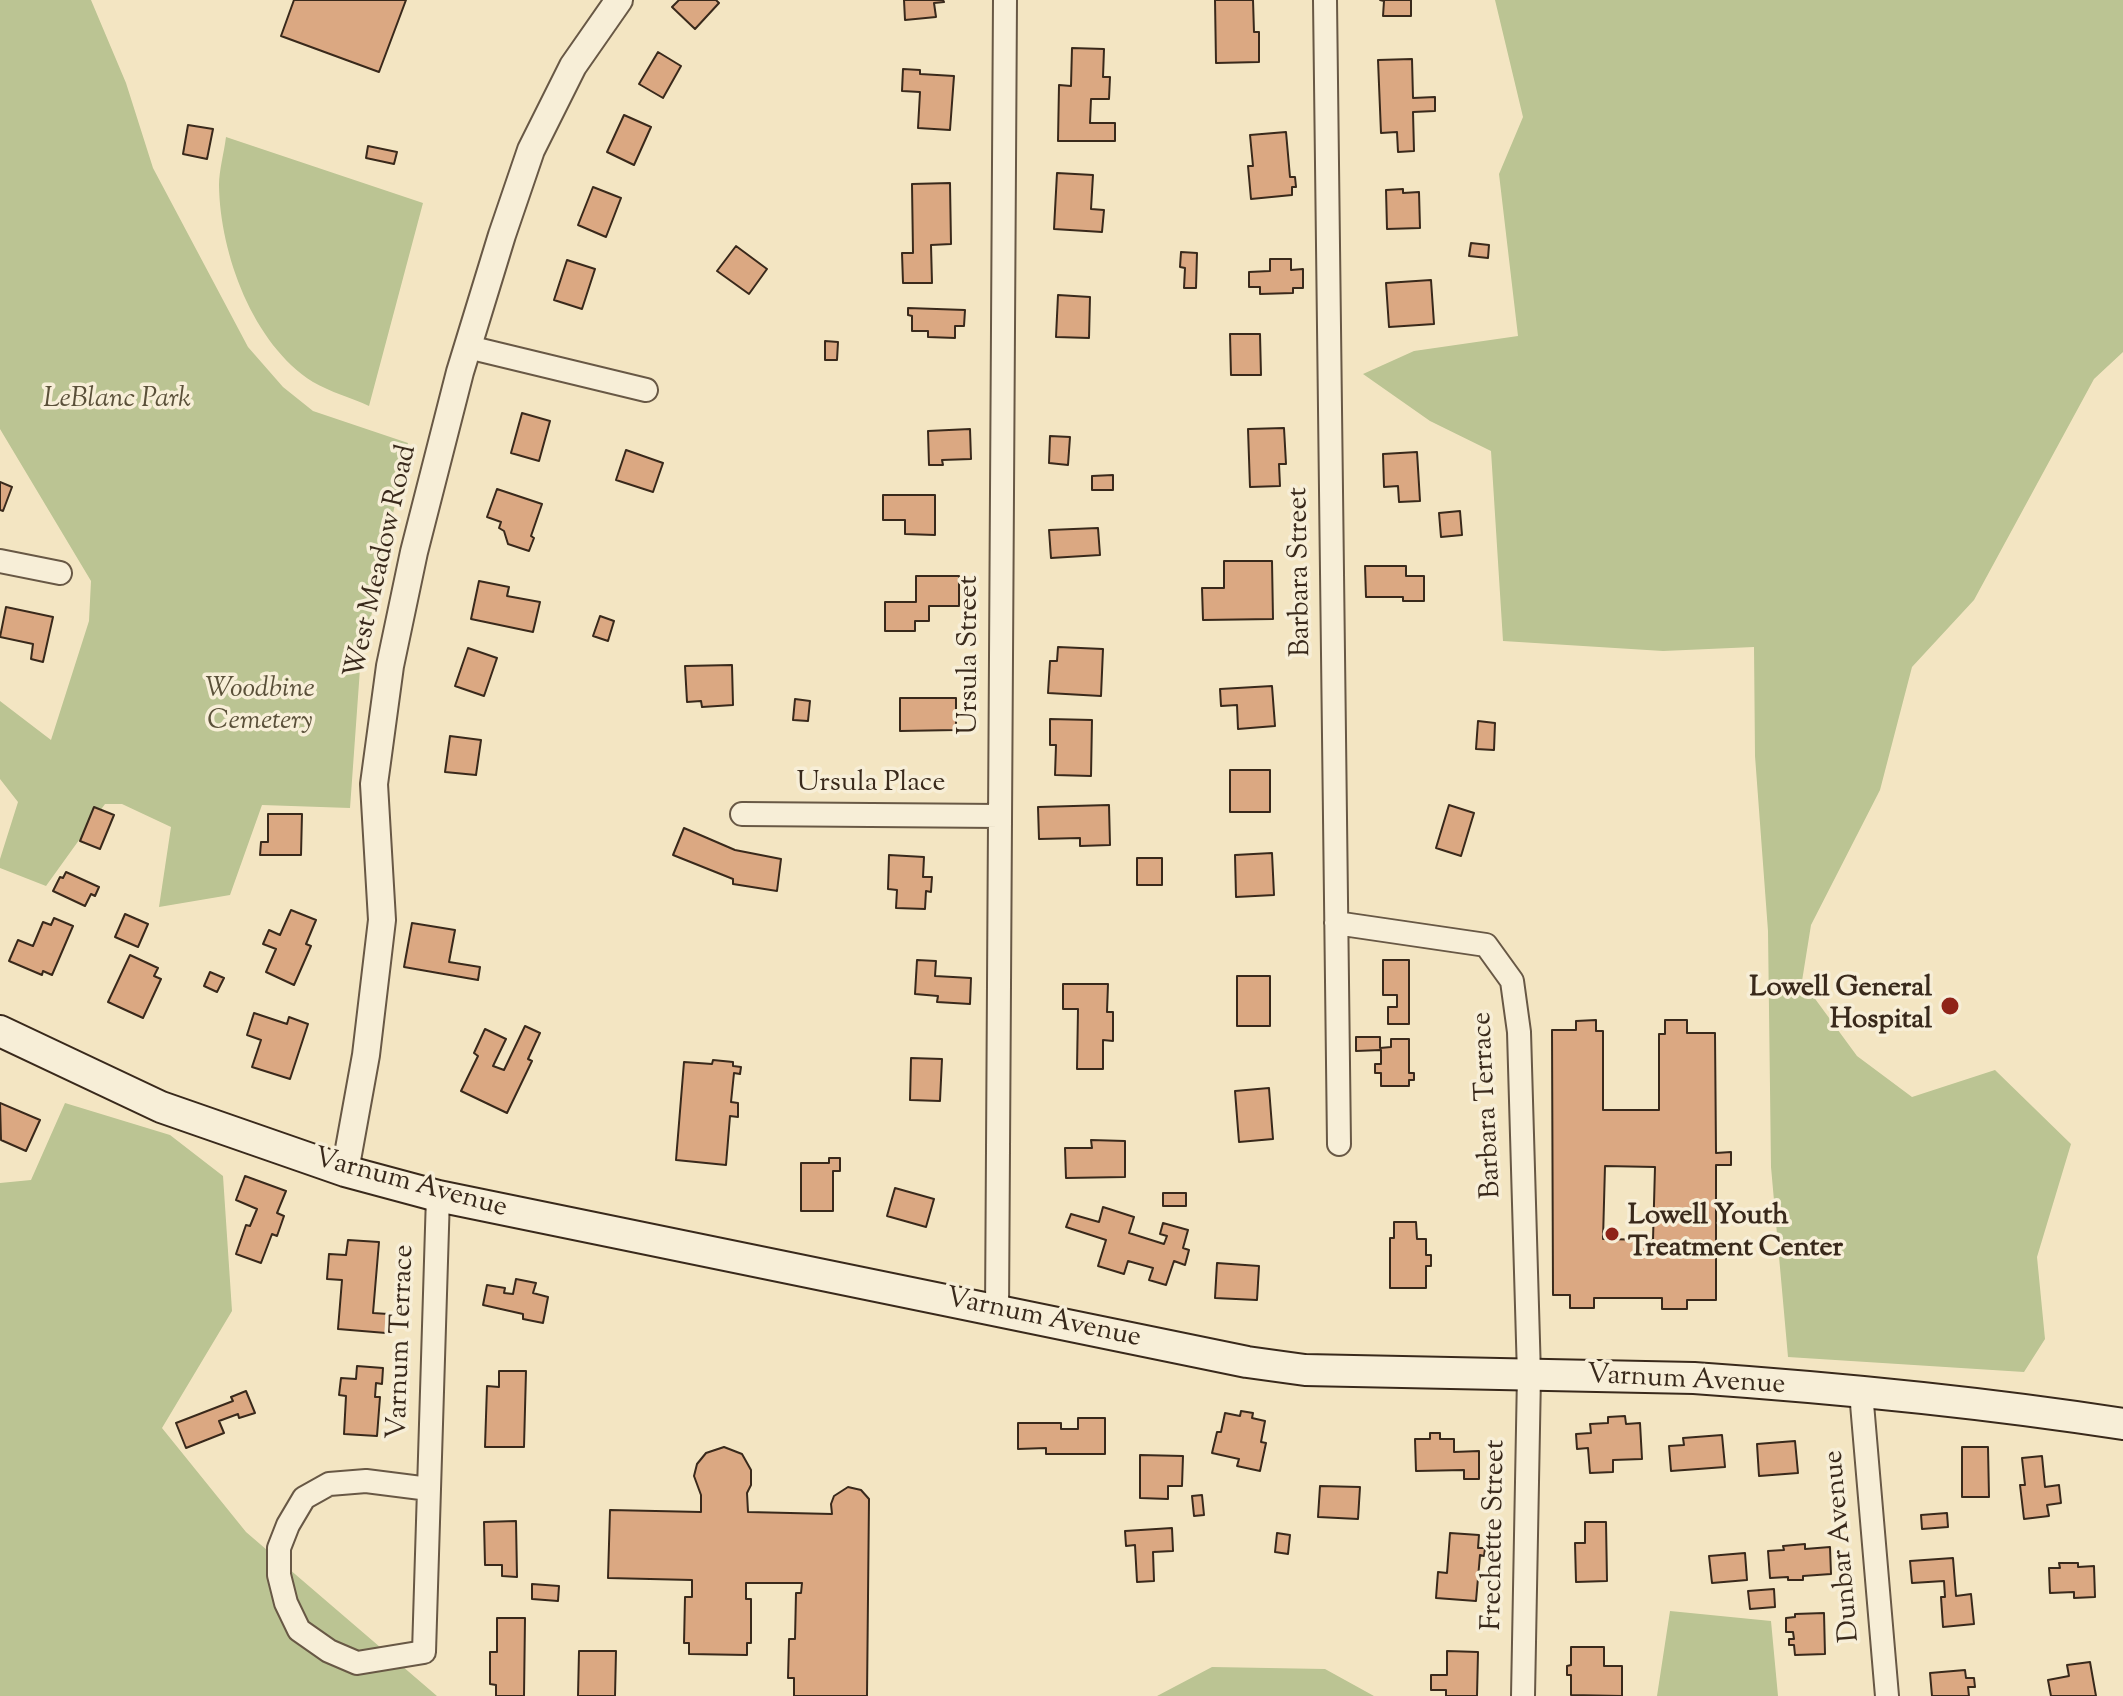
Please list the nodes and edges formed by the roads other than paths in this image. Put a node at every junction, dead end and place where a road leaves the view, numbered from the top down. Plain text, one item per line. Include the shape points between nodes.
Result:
1 (619, 0) edge
2 (1005, 0) edge
3 (1325, 0) edge
4 (468, 347) junction
5 (646, 390) dead end
6 (0, 561) edge
7 (60, 573) dead end
8 (742, 814) dead end
9 (1000, 816) junction
10 (1336, 923) junction
11 (0, 1031) edge
12 (1339, 1144) dead end
13 (345, 1171) junction
14 (438, 1196) junction
15 (997, 1311) junction
16 (1529, 1375) junction
17 (1861, 1392) junction
18 (2123, 1424) edge
19 (429, 1489) junction
20 (1523, 1696) edge
21 (1887, 1696) edge

1 - 4 street, West Meadow Road via 573,66 534,144
2 - 9 street, Ursula Street
3 - 10 street, Barbara Street
4 - 5 street
4 - 13 street, West Meadow Road via 390,666 374,784 382,920
6 - 7 street
8 - 9 street, Ursula Place
9 - 15 street, Ursula Street
10 - 12 street, Barbara Street
10 - 16 street, Barbara Terrace via 1486,945 1512,981 1519,1032
11 - 13 main road, Varnum Avenue via 161,1107
13 - 14 main road, Varnum Avenue
14 - 15 main road, Varnum Avenue
14 - 19 street, Varnum Terrace
15 - 16 main road, Varnum Avenue via 1305,1370
16 - 17 main road, Varnum Avenue via 1694,1378
16 - 20 street, Frechette Street
17 - 18 main road, Varnum Avenue
17 - 21 street, Dunbar Avenue
19 - 19 street, Varnum Terrace via 424,1652 357,1663 299,1630 279,1575 279,1548 304,1498 329,1484 366,1481

